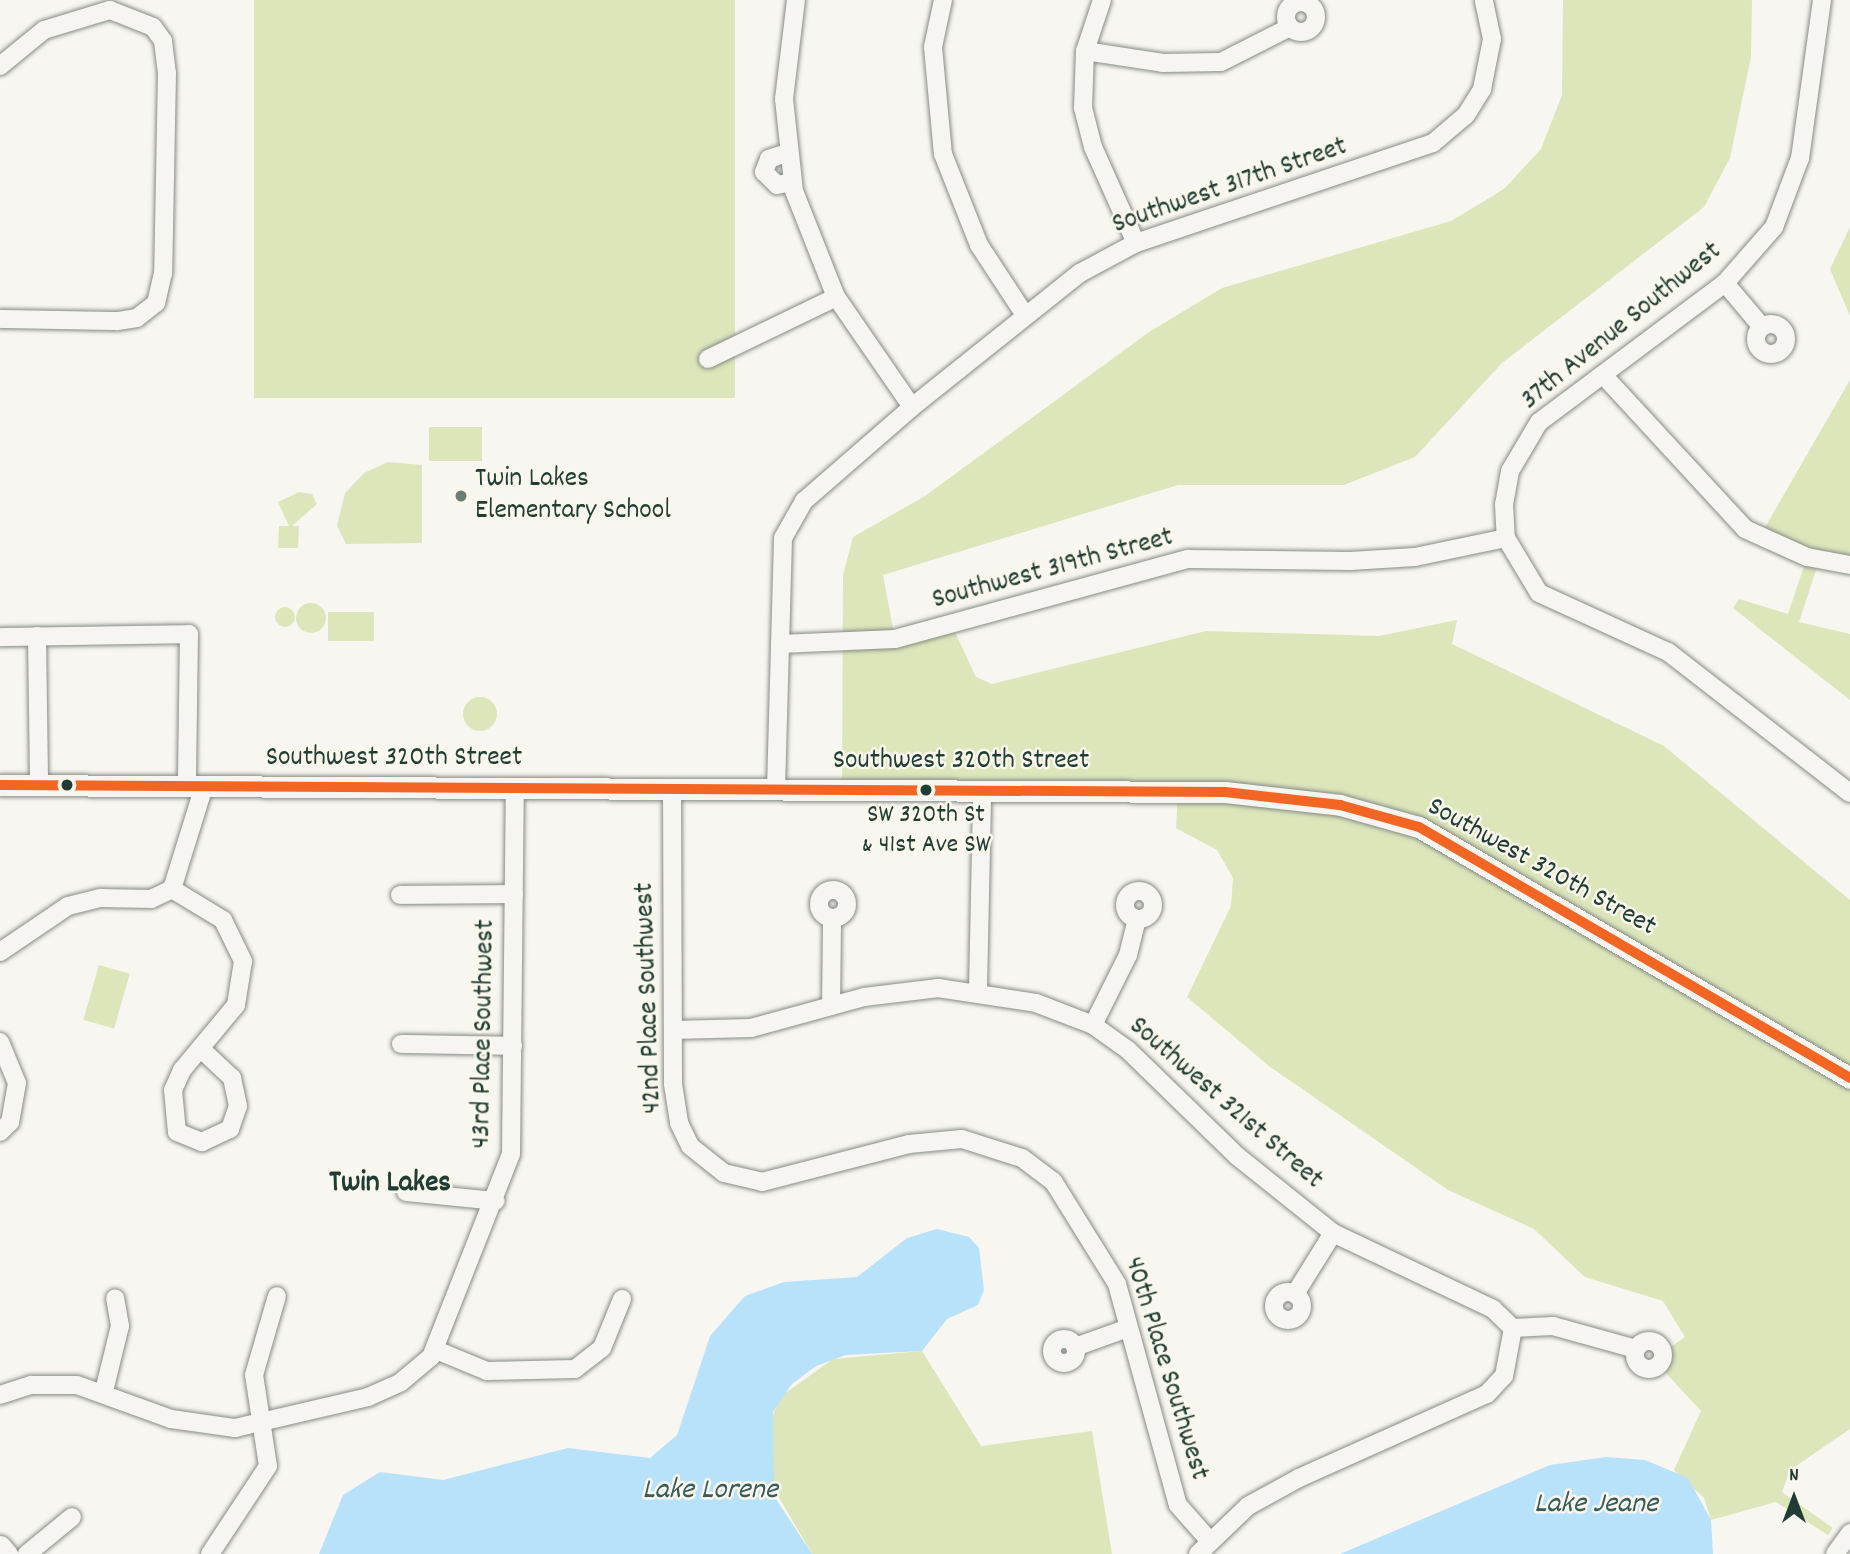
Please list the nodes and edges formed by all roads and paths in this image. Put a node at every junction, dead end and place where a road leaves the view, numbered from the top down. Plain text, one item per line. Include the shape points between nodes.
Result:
1 (796, 0) edge
2 (943, 0) edge
3 (1102, 0) edge
4 (1485, 0) edge
5 (1822, 0) edge
6 (124, 6) edge
7 (1290, 27) dead end
8 (1085, 51) junction
9 (0, 65) edge
10 (788, 153) junction
11 (792, 182) junction
12 (1136, 243) junction
13 (1725, 283) junction
14 (836, 297) junction
15 (1025, 315) junction
16 (0, 319) edge
17 (1762, 327) dead end
18 (708, 359) dead end
19 (1604, 376) junction
20 (912, 407) junction
21 (1506, 538) junction
22 (1850, 565) edge
23 (37, 636) junction
24 (0, 637) edge
25 (780, 644) junction
26 (0, 785) edge
27 (39, 785) junction
28 (196, 786) junction
29 (515, 788) junction
30 (672, 789) junction
31 (776, 789) junction
32 (982, 791) junction
33 (1850, 793) edge
34 (172, 889) junction
35 (514, 894) junction
36 (400, 895) dead end
37 (832, 919) dead end
38 (1137, 919) dead end
39 (0, 952) edge
40 (978, 990) junction
41 (831, 1006) junction
42 (1093, 1025) junction
43 (673, 1030) junction
44 (0, 1042) edge
45 (401, 1044) dead end
46 (513, 1046) junction
47 (201, 1049) junction
48 (1850, 1078) edge
49 (0, 1132) edge
50 (932, 1140) joint
51 (406, 1192) dead end
52 (496, 1200) junction
53 (1333, 1233) junction
54 (1295, 1294) dead end
55 (277, 1296) dead end
56 (115, 1298) dead end
57 (622, 1299) dead end
58 (1128, 1328) junction
59 (1513, 1328) junction
60 (1075, 1347) dead end
61 (1636, 1349) dead end
62 (436, 1350) junction
63 (104, 1391) junction
64 (0, 1395) edge
65 (262, 1424) junction
66 (72, 1517) dead end
67 (0, 1546) edge
68 (1203, 1547) edge
69 (7, 1554) edge
70 (26, 1554) edge
71 (210, 1554) edge

1 - 10 street via 784,99
2 - 15 street via 933,47 943,153 979,245
3 - 8 street
4 - 12 street, Southwest 317th Street via 1492,39 1489,70 1474,105 1433,143
5 - 13 street, 37th Avenue Southwest via 1807,123 1786,201 1761,246
6 - 9 street via 44,30
6 - 16 street via 153,27 167,61 163,273 153,308 117,321
7 - 8 street via 1221,62 1163,64
8 - 12 street via 1083,108 1093,147
10 - 11 street
10 - 11 street via 769,159 764,172 777,185
11 - 14 street
12 - 15 street, Southwest 317th Street via 1080,274
13 - 17 street
13 - 19 street, 37th Avenue Southwest
14 - 18 street
14 - 20 street
15 - 20 street, Southwest 317th Street
19 - 21 street, 37th Avenue Southwest via 1539,422 1521,445 1504,504
19 - 22 street via 1745,530 1800,554
20 - 25 street, Southwest 317th Street via 859,447 792,517 780,567
21 - 25 street, Southwest 319th Street via 1415,556 1350,561 1188,559 895,639
21 - 33 street via 1528,578 1557,607 1668,652
23 - 24 street
23 - 27 street
23 - 28 street via 189,634
25 - 31 street, Southwest 317th Street
26 - 27 main road, Southwest 320th Street
27 - 28 main road, Southwest 320th Street
28 - 29 main road, Southwest 320th Street
28 - 34 street
29 - 30 main road, Southwest 320th Street
29 - 35 street, 43rd Place Southwest
30 - 31 main road, Southwest 320th Street
30 - 43 street, 42nd Place Southwest
31 - 32 main road, Southwest 320th Street
32 - 40 street
32 - 48 main road, Southwest 320th Street via 1273,795 1419,827
34 - 39 street via 151,899 101,898 68,906
34 - 47 street via 215,912 241,950 236,1005
35 - 36 street
35 - 46 street, 43rd Place Southwest
37 - 41 street
38 - 42 street via 1128,955
40 - 41 street, Southwest 321st Street via 937,988
40 - 42 street, Southwest 321st Street
41 - 43 street, Southwest 321st Street via 751,1028
42 - 53 street, Southwest 321st Street
43 - 50 street, 42nd Place Southwest via 674,1099 683,1135 705,1161 737,1178 774,1182
44 - 49 street via 17,1083 10,1122
45 - 46 street
46 - 52 street, 43rd Place Southwest via 511,1154
47 - 47 street via 178,1076 172,1109 181,1136 202,1142 230,1129 238,1105 232,1078
50 - 58 street, 40th Place Southwest via 993,1148 1053,1181 1100,1248
51 - 52 street
52 - 62 street, 43rd Place Southwest
53 - 54 street
53 - 59 street, Southwest 321st Street via 1493,1309
55 - 65 street via 255,1363
56 - 63 street via 120,1326
57 - 62 street via 602,1348 575,1369 487,1371
58 - 60 street
58 - 68 street, 40th Place Southwest via 1178,1505
59 - 61 street via 1553,1326
59 - 68 street via 1504,1376 1487,1394 1248,1506
62 - 65 street via 387,1390
63 - 64 street via 54,1383
63 - 65 street via 171,1419 221,1428
65 - 71 street via 266,1470
66 - 70 street
67 - 69 main road

